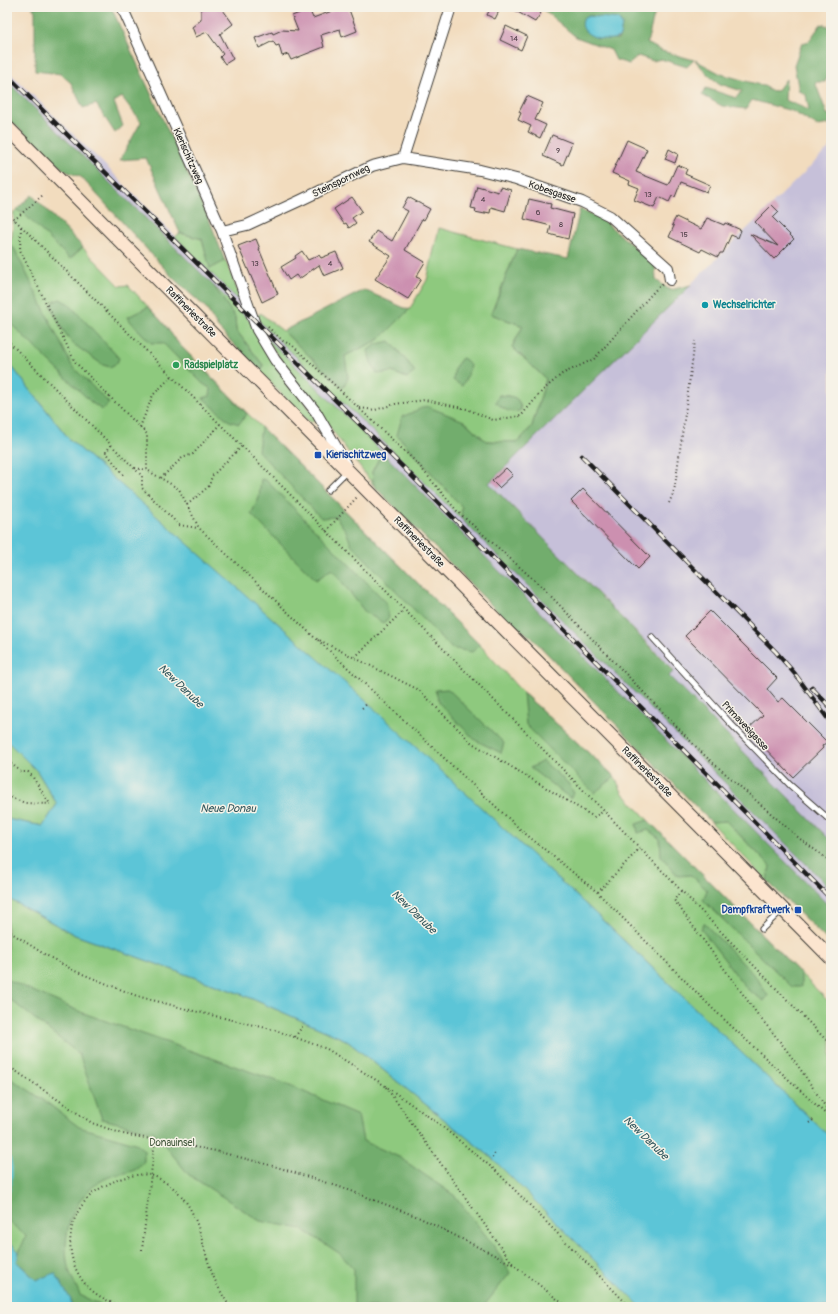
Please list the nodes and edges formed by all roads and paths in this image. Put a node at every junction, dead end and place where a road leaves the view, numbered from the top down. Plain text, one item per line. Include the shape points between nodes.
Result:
1 (122, 7) edge
2 (450, 7) edge
3 (7, 127) edge
4 (403, 158) junction
5 (43, 195) dead end
6 (7, 212) edge
7 (14, 220) junction
8 (21, 227) junction
9 (222, 231) junction
10 (670, 280) joint
11 (266, 325) dead end
12 (7, 340) edge
13 (696, 341) dead end
14 (172, 376) junction
15 (358, 408) junction
16 (220, 424) junction
17 (140, 427) junction
18 (111, 446) junction
19 (242, 446) junction
20 (134, 468) junction
21 (147, 470) junction
22 (348, 470) junction
23 (125, 478) dead end
24 (161, 478) junction
25 (365, 488) junction
26 (328, 490) dead end
27 (669, 503) dead end
28 (188, 505) junction
29 (199, 528) junction
30 (326, 530) junction
31 (404, 610) junction
32 (652, 637) dead end
33 (315, 638) junction
34 (355, 658) junction
35 (368, 703) dead end
36 (362, 708) dead end
37 (7, 763) edge
38 (7, 796) edge
39 (604, 811) junction
40 (831, 821) edge
41 (640, 848) junction
42 (831, 863) edge
43 (681, 891) junction
44 (597, 892) junction
45 (783, 909) junction
46 (762, 928) dead end
47 (7, 930) edge
48 (831, 958) edge
49 (304, 1024) dead end
50 (295, 1037) junction
51 (831, 1045) edge
52 (7, 1065) edge
53 (384, 1085) junction
54 (831, 1115) edge
55 (831, 1119) edge
56 (813, 1120) dead end
57 (809, 1123) dead end
58 (155, 1140) junction
59 (496, 1152) dead end
60 (492, 1158) dead end
61 (150, 1175) junction
62 (142, 1250) dead end
63 (514, 1264) junction
64 (122, 1307) edge
65 (230, 1307) edge
66 (567, 1307) edge
67 (630, 1307) edge

1 - 9 street, Kierischitzweg
2 - 4 street
3 - 22 main road, Raffineriestraße
4 - 9 street, Steinspornweg via 372,166 247,225
4 - 10 street, Kobesgasse via 480,170 516,179 582,202 610,216 662,262 668,268
5 - 7 path
6 - 7 path
7 - 8 path
8 - 14 path
8 - 17 path via 20,250 75,362
9 - 22 street, Kierischitzweg via 261,338 316,412
10 - 15 path via 658,287 594,359 562,374 543,390 522,416 493,420 467,409 425,400 375,410
11 - 15 path via 283,341 292,345
12 - 18 path
13 - 27 path via 675,486
14 - 16 path
14 - 17 path via 153,395
15 - 42 path via 417,463 457,511 543,588 703,754
16 - 19 path
16 - 24 path via 194,454 182,458
17 - 21 path via 147,434
18 - 20 path
18 - 23 path via 106,452
19 - 28 path via 212,476 209,486
19 - 30 path
20 - 21 path
20 - 29 path via 142,476 142,488 179,525
21 - 24 path
22 - 25 main road, Raffineriestraße
22 - 26 lane
24 - 28 path via 179,489
25 - 30 path
25 - 45 main road, Raffineriestraße
28 - 29 path
29 - 33 path
30 - 31 path
31 - 34 path
31 - 39 path
32 - 40 lane, Primavesigasse via 784,779
33 - 34 path
33 - 44 path via 522,831
34 - 39 path via 419,690 472,743 594,818
35 - 36 path
37 - 38 path via 21,772 28,772 50,804 25,803
39 - 41 path
41 - 43 path
41 - 44 path
43 - 51 path
43 - 54 path via 674,900 761,1019 782,1043
44 - 55 path via 713,1009
45 - 46 lane
45 - 48 main road, Raffineriestraße
47 - 50 path via 75,971 137,996
49 - 50 path
50 - 53 path via 327,1049
52 - 58 path via 92,1123 123,1134
53 - 63 path
53 - 67 path via 439,1124 496,1172
56 - 57 path
58 - 61 path
58 - 63 path via 277,1167 346,1189 418,1217
59 - 60 path
61 - 62 path
61 - 64 path via 120,1179 96,1191 79,1210 70,1232 72,1259 81,1278 101,1297
61 - 65 path via 178,1192 189,1205 199,1227 214,1278
63 - 66 path

